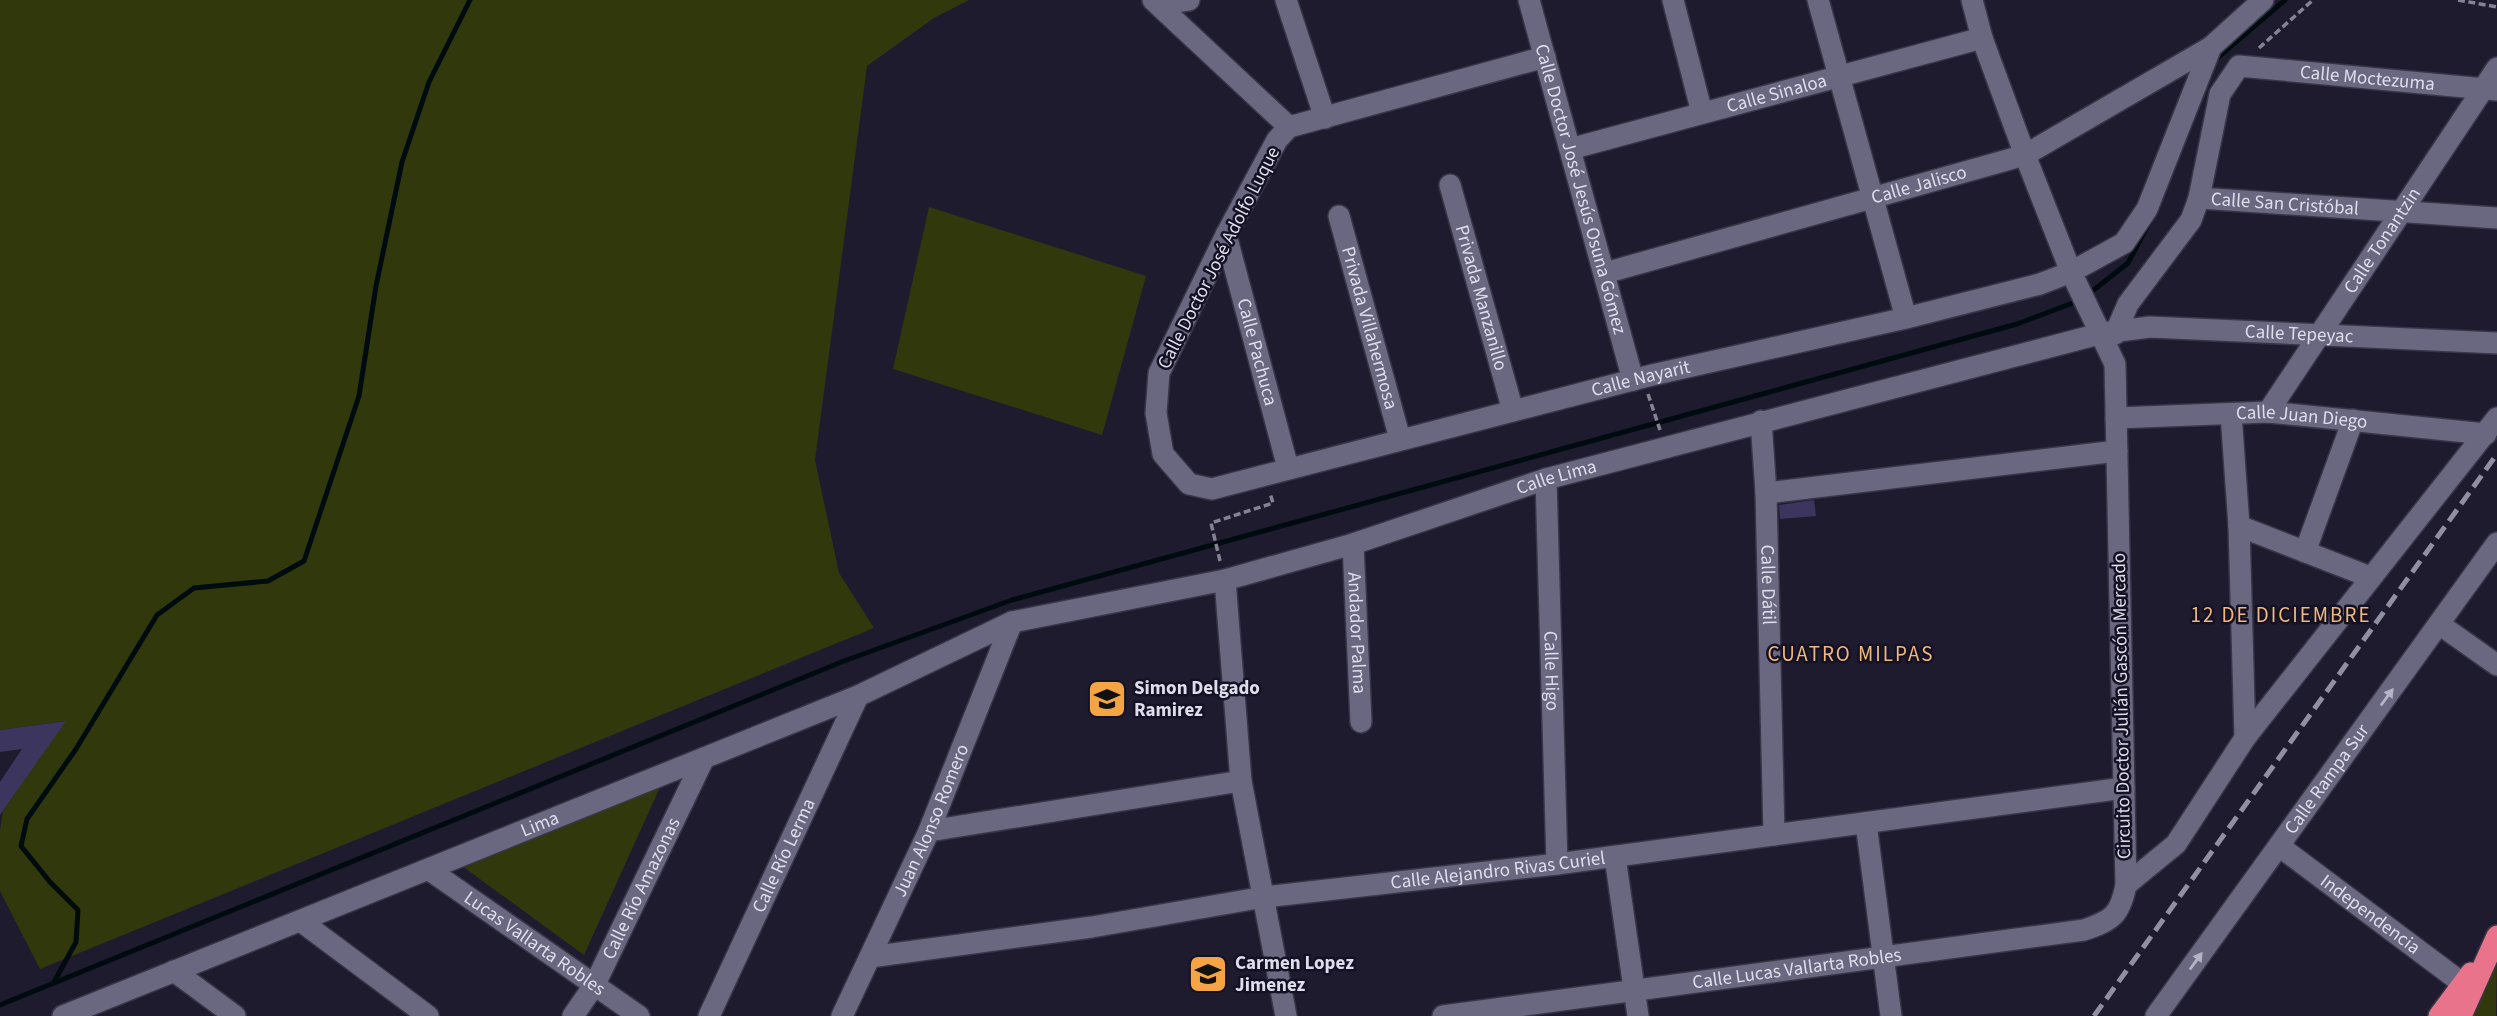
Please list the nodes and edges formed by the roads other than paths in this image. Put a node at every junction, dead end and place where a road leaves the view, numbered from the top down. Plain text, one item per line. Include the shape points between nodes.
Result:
1 (1189, 0) edge
2 (1286, 0) edge
3 (1529, 0) edge
4 (1673, 0) edge
5 (1818, 0) edge
6 (1972, 0) edge
7 (2263, 0) edge
8 (1155, 2) edge
9 (1982, 38) junction
10 (2211, 47) junction
11 (1545, 57) junction
12 (2497, 68) edge
13 (1838, 76) junction
14 (2490, 89) edge
15 (1702, 113) junction
16 (1325, 118) junction
17 (1289, 127) junction
18 (1570, 149) junction
19 (2025, 155) junction
20 (1450, 185) dead end
21 (2199, 198) junction
22 (1872, 200) junction
23 (2402, 212) junction
24 (1339, 216) dead end
25 (2497, 218) edge
26 (1226, 235) junction
27 (1605, 273) junction
28 (2073, 277) junction
29 (1906, 318) junction
30 (2109, 334) junction
31 (2319, 337) junction
32 (2497, 344) edge
33 (1638, 378) junction
34 (1513, 411) junction
35 (2268, 412) junction
36 (2231, 414) junction
37 (2116, 418) junction
38 (2353, 420) junction
39 (1761, 421) junction
40 (2492, 426) edge
41 (1400, 439) junction
42 (2117, 451) junction
43 (1288, 468) junction
44 (1546, 479) junction
45 (1212, 489) joint
46 (1766, 493) junction
47 (2239, 526) junction
48 (2497, 542) edge
49 (1353, 544) junction
50 (2305, 552) junction
51 (2370, 577) junction
52 (1225, 580) junction
53 (1012, 622) junction
54 (2439, 624) junction
55 (2497, 665) edge
56 (858, 696) junction
57 (1361, 722) dead end
58 (2245, 738) junction
59 (704, 758) junction
60 (1241, 782) junction
61 (2124, 788) junction
62 (1866, 823) junction
63 (929, 831) junction
64 (1774, 835) junction
65 (2279, 846) junction
66 (1615, 857) junction
67 (1557, 864) junction
68 (428, 869) junction
69 (2126, 885) junction
70 (1264, 897) junction
71 (302, 922) junction
72 (2494, 941) edge
73 (870, 957) junction
74 (1884, 958) junction
75 (174, 971) junction
76 (2462, 983) junction
77 (595, 985) junction
78 (1634, 993) junction
79 (63, 1016) edge
80 (235, 1016) edge
81 (428, 1016) edge
82 (573, 1016) edge
83 (639, 1016) edge
84 (709, 1016) edge
85 (842, 1016) edge
86 (1286, 1016) edge
87 (1443, 1016) edge
88 (1637, 1016) edge
89 (1891, 1016) edge
90 (2157, 1016) edge
91 (2439, 1016) edge
92 (2461, 1016) edge

1 - 8 street
2 - 16 street
3 - 11 street, Calle Doctor José Jesús Osuna Gómez
4 - 15 street
5 - 13 street
6 - 9 street, Circuito Doctor Julián Gascón Mercado
7 - 10 street
8 - 17 street, Calle Doctor José Adolfo Luque
9 - 13 street, Calle Sinaloa
9 - 19 street, Circuito Doctor Julián Gascón Mercado
10 - 19 street, Calle Jalisco
10 - 28 street, Calle Nayarit via 2147,209 2123,243
11 - 16 street, Calle Doctor José Adolfo Luque
11 - 18 street, Calle Doctor José Jesús Osuna Gómez
12 - 14 street, Calle Tonantzin
13 - 15 street, Calle Sinaloa
13 - 22 street
14 - 21 street, Calle Moctezuma via 2239,66 2221,94
14 - 23 street, Calle Tonantzin
15 - 18 street, Calle Sinaloa
16 - 17 street, Calle Doctor José Adolfo Luque
17 - 26 street, Calle Doctor José Adolfo Luque via 1277,140
18 - 27 street, Calle Doctor José Jesús Osuna Gómez
19 - 22 street, Calle Jalisco
19 - 28 street, Circuito Doctor Julián Gascón Mercado
20 - 34 street, Privada Manzanillo
21 - 23 street, Calle San Cristóbal
21 - 30 street via 2191,220
22 - 27 street, Calle Jalisco
22 - 29 street
23 - 25 street, Calle San Cristóbal
23 - 31 street, Calle Tonantzin
24 - 41 street, Privada Villahermosa
26 - 43 street, Calle Pachuca
26 - 45 street, Calle Doctor José Adolfo Luque via 1159,373 1156,413 1163,454 1179,477
27 - 33 street, Calle Doctor José Jesús Osuna Gómez
28 - 29 street, Calle Nayarit
28 - 30 street, Circuito Doctor Julián Gascón Mercado via 2092,315
29 - 33 street, Calle Nayarit
30 - 31 street, Calle Tepeyac via 2150,327
30 - 37 street, Circuito Doctor Julián Gascón Mercado
30 - 39 street, Calle Lima
31 - 32 street, Calle Tepeyac
31 - 35 street, Calle Tonantzin
33 - 34 street, Calle Nayarit
34 - 41 street, Calle Nayarit
35 - 36 street, Calle Juan Diego
35 - 38 street, Calle Juan Diego
36 - 37 street, Calle Juan Diego
36 - 47 street
37 - 42 street, Circuito Doctor Julián Gascón Mercado
38 - 40 street, Calle Juan Diego
38 - 50 street
39 - 44 street, Calle Lima
39 - 46 street, Calle Dátil
40 - 51 street, Circuito Doctor Julián Gascón Mercado
41 - 43 street, Calle Nayarit
42 - 46 street
42 - 61 street, Circuito Doctor Julián Gascón Mercado
43 - 45 street, Calle Nayarit
44 - 49 street, Calle Lima
44 - 67 street, Calle Higo
46 - 64 street, Calle Dátil
47 - 50 street
47 - 58 street
48 - 54 street, Calle Rampa Sur
49 - 52 street, Calle Lima
49 - 57 street, Andador Palma
50 - 51 street
51 - 58 street, Circuito Doctor Julián Gascón Mercado
52 - 53 street, Calle Lima
52 - 60 street
53 - 56 street, Lima
53 - 63 street, Juan Alonso Romero
54 - 55 street
65 -> 54 street, Calle Rampa Sur
56 - 59 street, Lima
56 - 84 street, Calle Río Lerma
58 - 69 street, Circuito Doctor Julián Gascón Mercado via 2176,844
59 - 68 street, Lima
59 - 77 street, Calle Río Amazonas
60 - 63 street
60 - 70 street
61 - 62 street, Calle Alejandro Rivas Curiel
61 - 69 street, Circuito Doctor Julián Gascón Mercado
62 - 64 street, Calle Alejandro Rivas Curiel
62 - 74 street
63 - 73 street, Juan Alonso Romero
64 - 66 street, Calle Alejandro Rivas Curiel
65 - 76 street, Independencia
90 -> 65 street, Calle Rampa Sur
66 - 67 street, Calle Alejandro Rivas Curiel
66 - 78 street
67 - 70 street, Calle Alejandro Rivas Curiel
68 - 71 street, Lima
68 - 77 street, Lucas Vallarta Robles
69 - 74 street, Calle Lucas Vallarta Robles via 2121,908 2105,922 2084,930
70 - 73 street, Calle Alejandro Rivas Curiel via 1092,927
70 - 86 street
71 - 75 street, Lima
71 - 81 street
72 - 76 highway
72 - 92 highway
73 - 85 street, Juan Alonso Romero
74 - 78 street, Calle Lucas Vallarta Robles
74 - 89 street
75 - 79 street, Lima
75 - 80 street
76 - 91 highway
77 - 82 street, Calle Río Amazonas
77 - 83 street, Lucas Vallarta Robles
78 - 87 street, Calle Lucas Vallarta Robles
78 - 88 street

